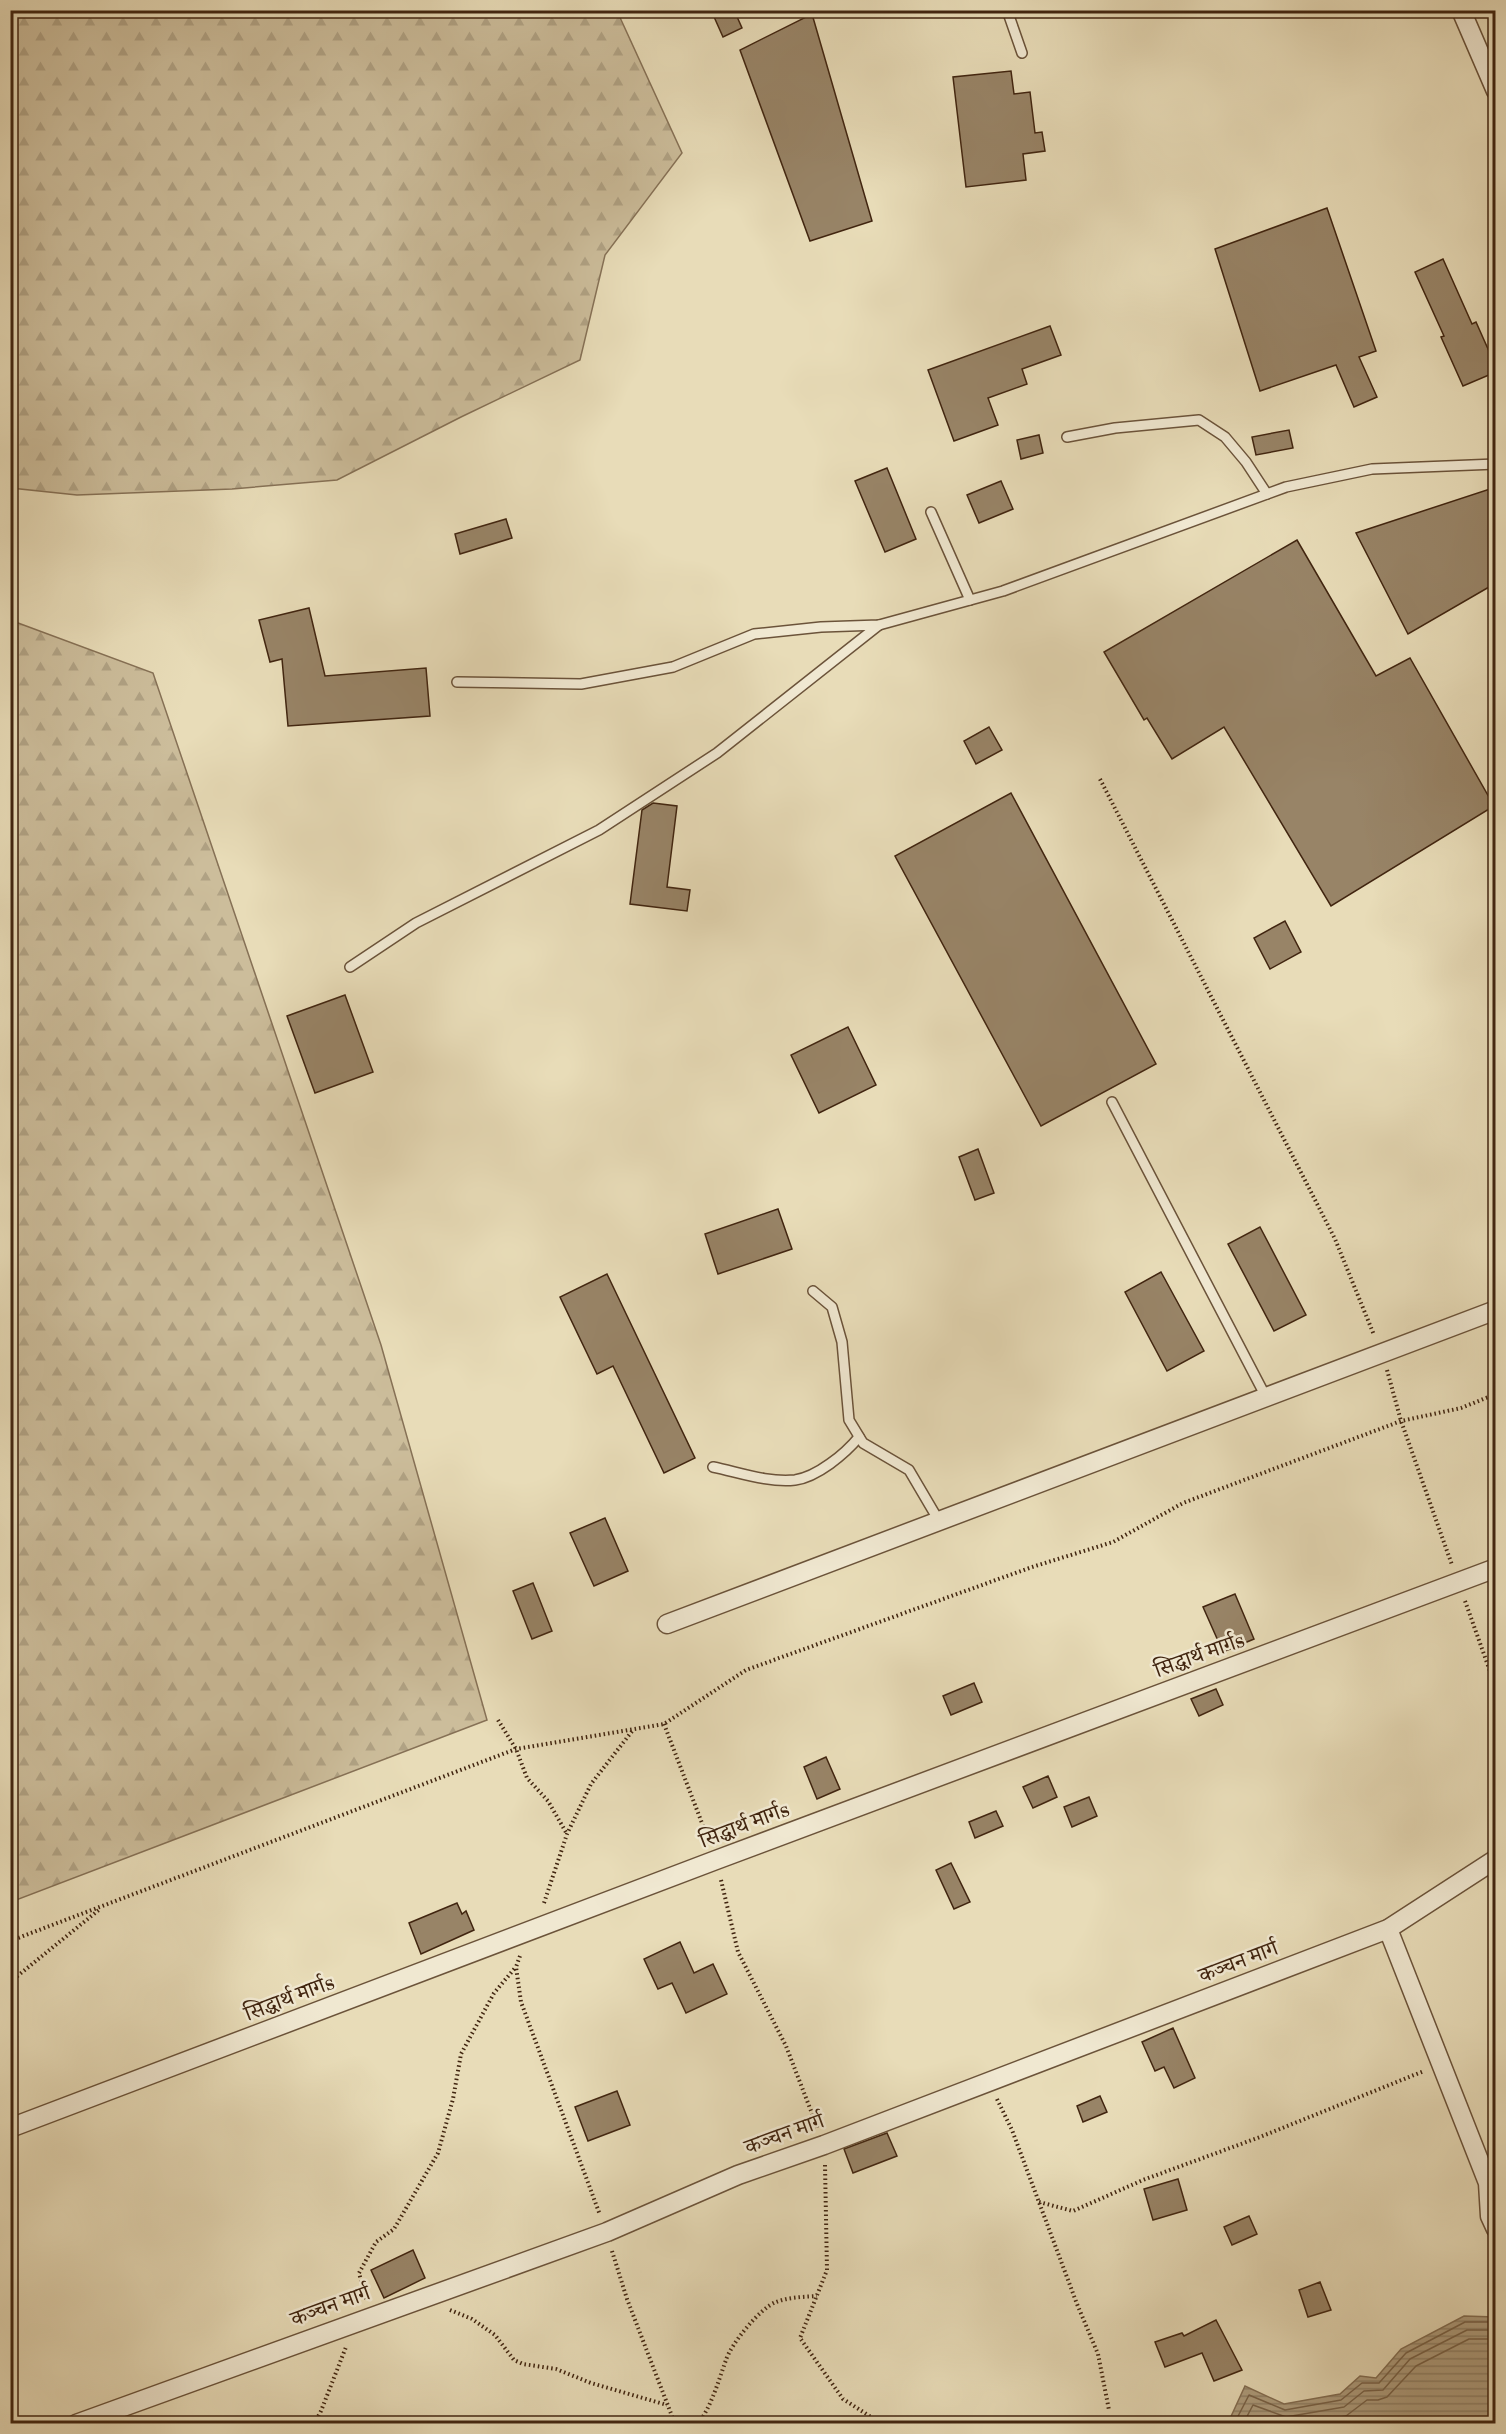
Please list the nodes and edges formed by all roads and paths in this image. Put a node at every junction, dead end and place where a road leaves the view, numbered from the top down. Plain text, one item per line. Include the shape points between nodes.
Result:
1 (1007, 10) edge
2 (1461, 10) edge
3 (1022, 53) dead end
4 (1496, 91) edge
5 (1067, 437) dead end
6 (1496, 464) edge
7 (1267, 494) junction
8 (931, 512) dead end
9 (970, 600) junction
10 (879, 625) junction
11 (457, 682) dead end
12 (1100, 779) dead end
13 (350, 967) dead end
14 (1112, 1102) dead end
15 (813, 1291) dead end
16 (1496, 1310) edge
17 (1382, 1353) junction
18 (1496, 1394) edge
19 (1266, 1397) junction
20 (1401, 1421) junction
21 (859, 1437) junction
22 (713, 1467) dead end
23 (939, 1521) junction
24 (1496, 1568) edge
25 (1458, 1582) junction
26 (667, 1624) dead end
27 (1496, 1688) edge
28 (498, 1720) dead end
29 (664, 1724) junction
30 (633, 1729) junction
31 (516, 1749) junction
32 (567, 1834) junction
33 (1496, 1859) edge
34 (716, 1860) junction
35 (103, 1906) junction
36 (1388, 1929) junction
37 (532, 1930) junction
38 (10, 1941) edge
39 (516, 1967) junction
40 (10, 1982) edge
41 (1441, 2064) junction
42 (989, 2082) junction
43 (10, 2128) edge
44 (824, 2145) junction
45 (1039, 2202) junction
46 (1496, 2229) edge
47 (607, 2232) junction
48 (817, 2296) junction
49 (422, 2298) junction
50 (371, 2316) junction
51 (667, 2405) junction
52 (1109, 2410) dead end
53 (76, 2424) edge
54 (314, 2424) edge
55 (675, 2424) edge
56 (698, 2424) edge
57 (882, 2424) edge

1 - 3 lane
2 - 4 street
5 - 7 lane via 1199,420 1225,437
6 - 7 lane via 1372,469
7 - 9 lane
8 - 9 lane
9 - 10 lane
10 - 11 lane via 754,634 673,667 581,684
10 - 13 lane via 717,753 599,830 416,923
12 - 17 path via 1335,1239
14 - 19 lane
15 - 21 lane via 832,1307 842,1342 849,1420
16 - 17 street
17 - 19 street
17 - 20 path
18 - 20 path via 1461,1408
19 - 23 street
20 - 25 path
20 - 29 path via 1184,1503 1113,1542 1032,1567 746,1670
21 - 22 lane via 838,1458 796,1480 768,1479
21 - 23 lane via 909,1470
23 - 26 street
24 - 25 street, सिद्धार्थ मार्गs
25 - 27 path
25 - 34 street, सिद्धार्थ मार्गs
28 - 31 path
29 - 30 path
29 - 34 path
30 - 31 path
30 - 32 path via 591,1784
31 - 32 path via 527,1778 548,1801
31 - 35 path
32 - 37 path
33 - 36 street, कञ्चन मार्ग
34 - 37 street, सिद्धार्थ मार्गs
34 - 44 path via 738,1952 786,2046
35 - 38 path
35 - 40 path
36 - 41 street
36 - 42 street, कञ्चन मार्ग
37 - 39 path
37 - 43 street, सिद्धार्थ मार्गs
39 - 47 path via 521,2002
39 - 50 path via 495,1993 461,2054 438,2153 394,2229 376,2242 359,2273
41 - 45 path via 1073,2211
41 - 46 street via 1488,2183 1490,2216
42 - 44 street, कञ्चन मार्ग
42 - 45 path
44 - 47 street, कञ्चन मार्ग via 738,2175
44 - 48 path via 827,2270
45 - 52 path via 1098,2354
47 - 49 street, कञ्चन मार्ग
47 - 51 path via 627,2299
48 - 56 path via 773,2302 739,2335
48 - 57 path via 800,2338 843,2399
49 - 50 street, कञ्चन मार्ग
49 - 51 path via 472,2319 495,2335 514,2360 523,2364 556,2369
50 - 53 street, कञ्चन मार्ग
50 - 54 path via 349,2339
51 - 55 path

